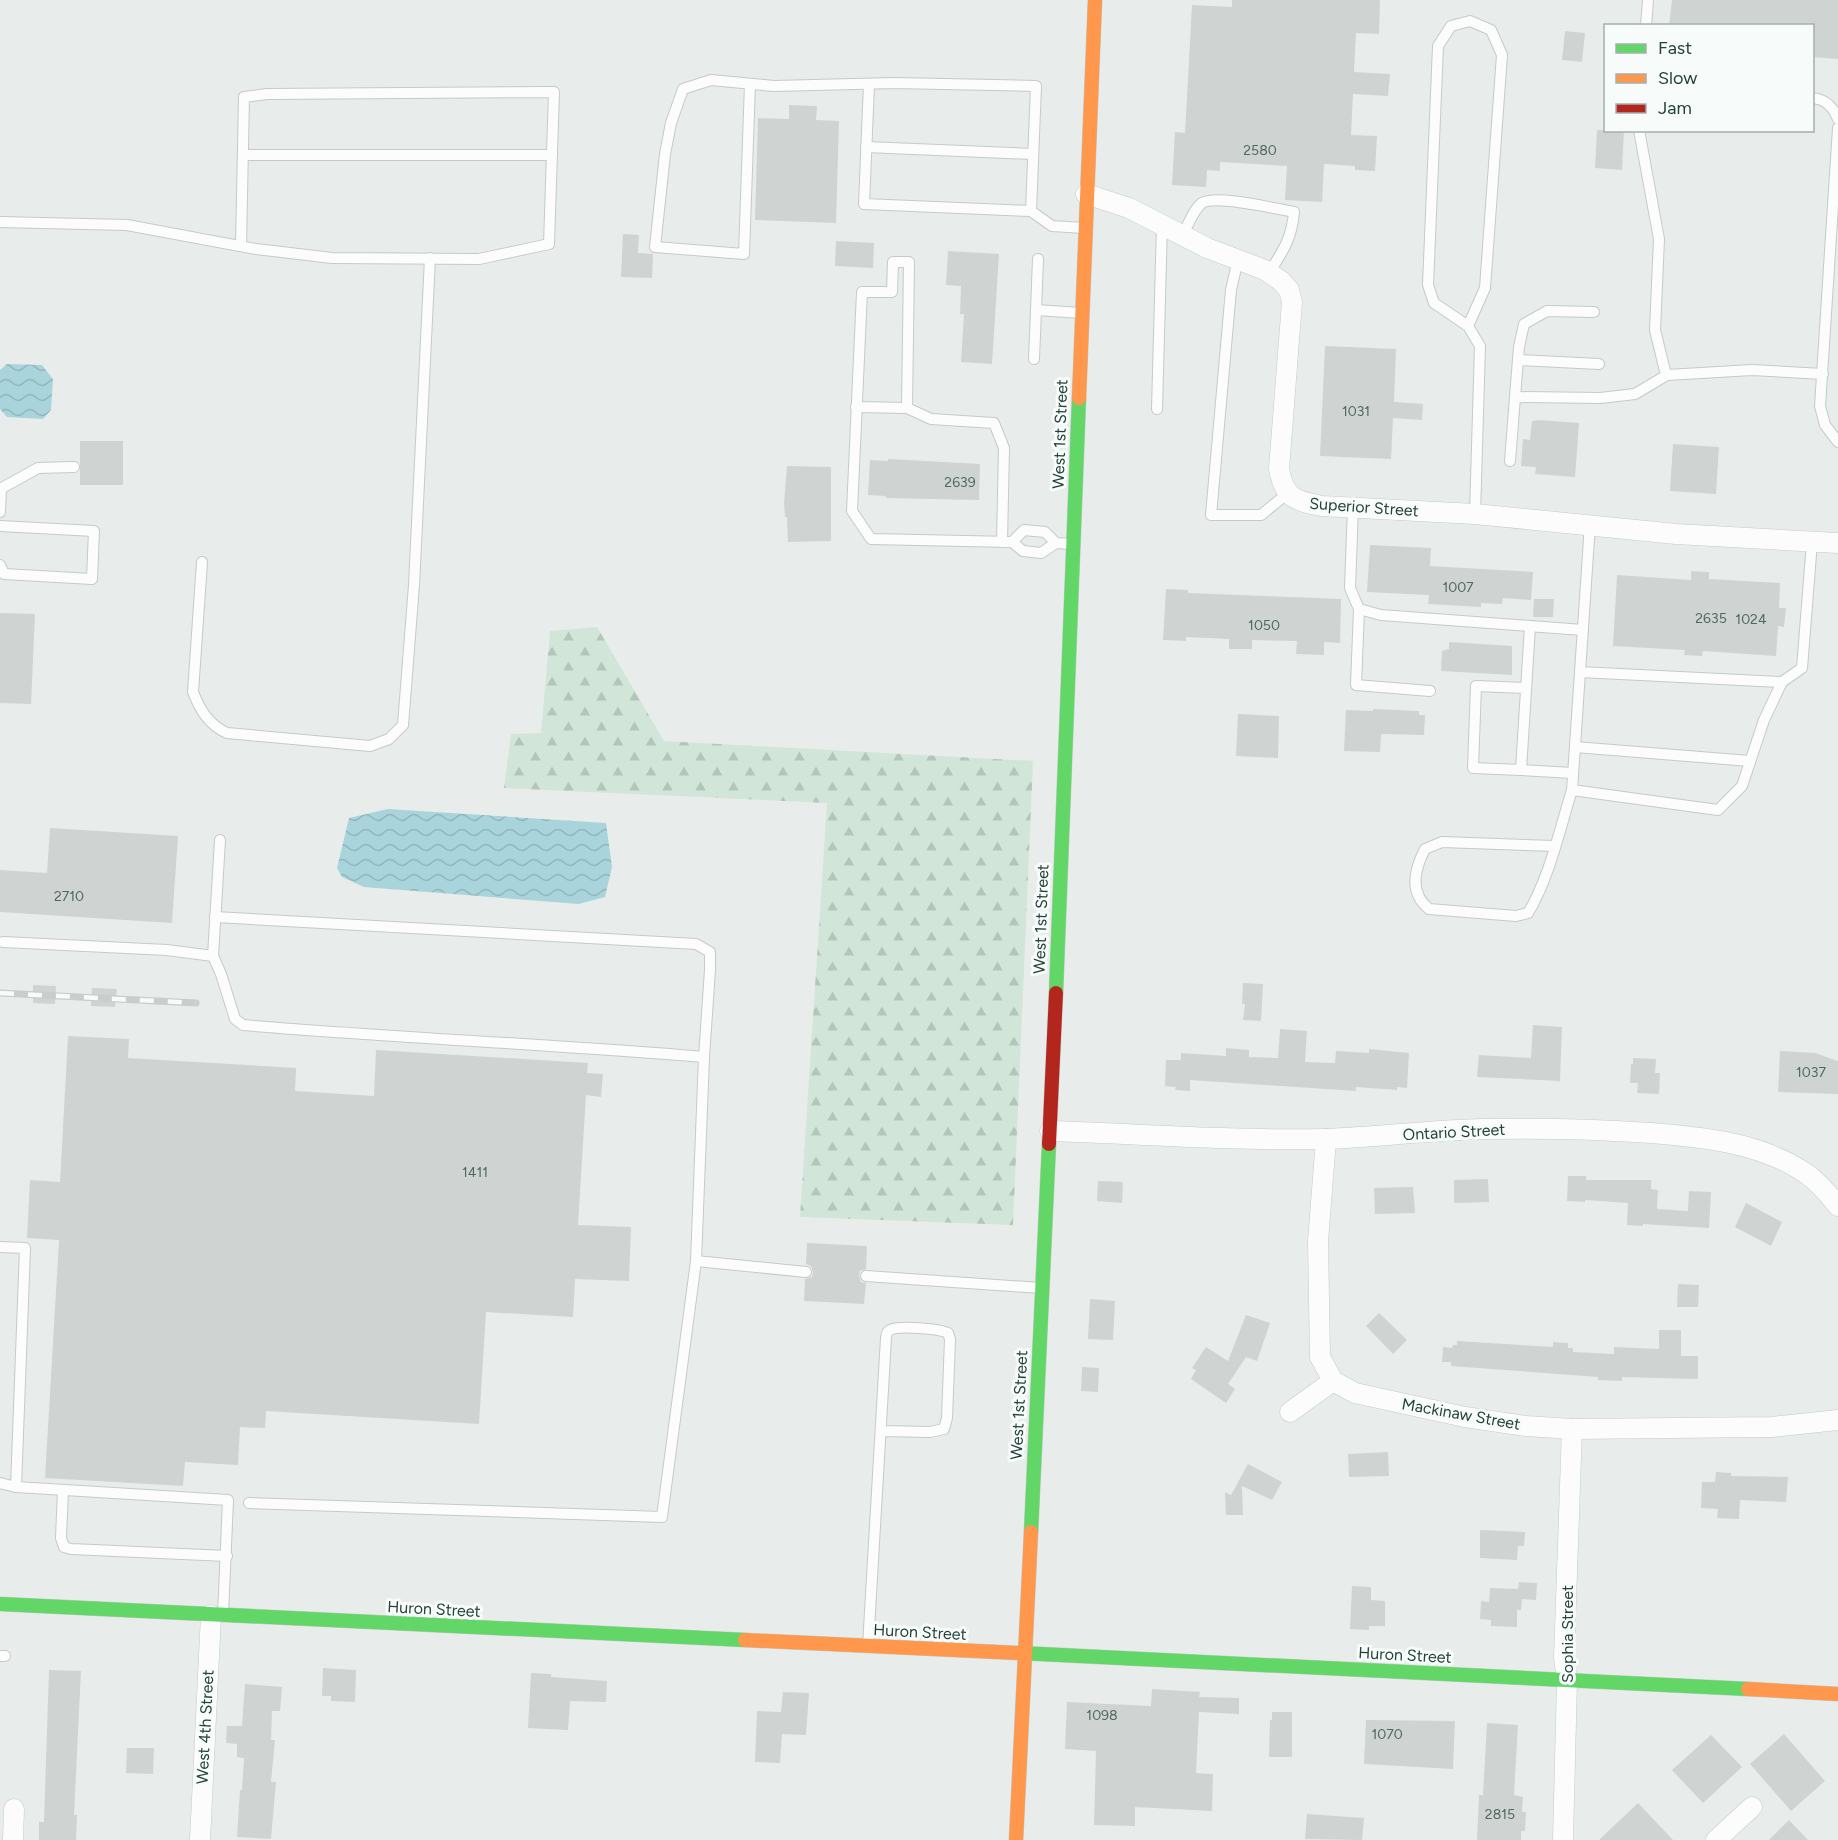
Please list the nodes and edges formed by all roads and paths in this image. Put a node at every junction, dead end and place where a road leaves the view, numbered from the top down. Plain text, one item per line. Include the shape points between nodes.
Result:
1 (1095, 0) edge
2 (1648, 0) edge
3 (1646, 24) edge
4 (750, 84) junction
5 (869, 84) junction
6 (1814, 98) edge
7 (1838, 119) edge
8 (1838, 128) edge
9 (1639, 132) edge
10 (866, 147) junction
11 (1033, 154) junction
12 (243, 155) junction
13 (552, 155) junction
14 (1086, 194) junction
15 (1031, 211) junction
16 (0, 222) edge
17 (1162, 224) junction
18 (1084, 228) junction
19 (1183, 235) junction
20 (241, 246) junction
21 (430, 258) junction
22 (1038, 259) dead end
23 (1238, 259) junction
24 (1269, 273) junction
25 (1036, 310) junction
26 (1594, 312) dead end
27 (1081, 313) junction
28 (1468, 326) junction
29 (1034, 359) dead end
30 (1518, 360) junction
31 (1599, 364) dead end
32 (1823, 374) junction
33 (1666, 375) junction
34 (1515, 397) junction
35 (856, 407) junction
36 (907, 408) junction
37 (1157, 409) dead end
38 (1838, 442) edge
39 (1510, 461) dead end
40 (74, 467) dead end
41 (1, 489) edge
42 (1288, 493) junction
43 (1353, 507) junction
44 (0, 512) edge
45 (1475, 514) junction
46 (1590, 524) junction
47 (0, 526) edge
48 (1007, 542) junction
49 (1812, 542) junction
50 (1056, 543) junction
51 (1838, 543) edge
52 (1072, 544) junction
53 (202, 562) dead end
54 (0, 565) edge
55 (1359, 609) junction
56 (1530, 626) junction
57 (1582, 630) junction
58 (1580, 672) junction
59 (1782, 682) junction
60 (1526, 687) junction
61 (1430, 691) dead end
62 (1575, 747) junction
63 (1750, 761) junction
64 (1521, 770) junction
65 (1574, 773) junction
66 (1572, 790) junction
67 (220, 840) dead end
68 (1554, 846) junction
69 (215, 917) junction
70 (3, 942) dead end
71 (213, 956) junction
72 (704, 1057) junction
73 (1050, 1131) junction
74 (1326, 1139) junction
75 (1838, 1206) edge
76 (0, 1246) edge
77 (696, 1261) junction
78 (806, 1272) dead end
79 (866, 1276) dead end
80 (1041, 1288) junction
81 (1333, 1381) junction
82 (1290, 1412) dead end
83 (1838, 1420) edge
84 (1572, 1429) junction
85 (881, 1431) junction
86 (0, 1484) edge
87 (16, 1487) junction
88 (63, 1490) junction
89 (249, 1503) dead end
90 (227, 1556) junction
91 (0, 1604) edge
92 (217, 1615) junction
93 (868, 1646) junction
94 (1025, 1654) junction
95 (1566, 1680) junction
96 (1838, 1694) edge
97 (1752, 1807) dead end
98 (14, 1809) dead end
99 (13, 1840) edge
100 (200, 1840) edge
101 (1016, 1840) edge
102 (1563, 1840) edge
103 (1716, 1840) edge

1 - 14 street, West 1st Street
2 - 3 lane
4 - 4 lane via 711,80 683,89 665,154 655,247 744,254
4 - 5 lane
5 - 10 lane
5 - 11 lane via 1036,86
6 - 7 lane via 1833,108
8 - 32 lane
9 - 33 lane via 1659,239 1655,330
10 - 11 lane
10 - 15 lane via 864,204
11 - 15 lane
12 - 13 lane
12 - 13 lane via 244,98 267,94 554,92
12 - 20 lane
13 - 21 lane via 549,244 479,259
14 - 17 street, Superior Street via 1129,207
14 - 18 street, West 1st Street
15 - 18 lane via 1052,226
16 - 20 lane via 127,225
17 - 19 street, Superior Street
17 - 37 lane
18 - 27 street, West 1st Street
19 - 23 street, Superior Street
19 - 24 lane via 1203,203 1216,199 1294,212 1287,246
20 - 21 lane via 332,258
21 - 53 lane via 403,725 389,740 370,746 227,734 215,728 199,707 194,692
22 - 25 lane
23 - 24 street, Superior Street
23 - 42 lane via 1231,290 1211,515 1261,515
24 - 42 street, Superior Street via 1289,290 1292,302 1279,470
25 - 27 lane
25 - 29 lane
26 - 30 lane via 1547,311 1524,324
27 - 52 street, West 1st Street
28 - 28 lane via 1434,303 1428,285 1438,46 1450,26 1470,21 1491,30 1502,55 1485,288
28 - 45 lane via 1480,346
30 - 31 lane
30 - 34 lane
32 - 33 lane via 1752,370
32 - 38 lane via 1820,406 1825,425
33 - 34 lane via 1635,394 1600,398
34 - 39 lane
35 - 36 lane
35 - 36 lane via 862,292 892,292 893,262 909,262
35 - 48 lane via 852,511 871,538
36 - 48 lane via 931,419 994,423 1004,448
40 - 41 lane via 38,468
41 - 44 lane
42 - 43 street, Superior Street via 1298,502
43 - 45 street, Superior Street
43 - 55 lane via 1350,588
45 - 46 street, Superior Street
46 - 49 street, Superior Street via 1676,534
46 - 57 lane
47 - 54 lane via 93,531 92,579 4,574
48 - 50 lane via 1023,551 1041,553
48 - 50 lane via 1024,530 1045,532
49 - 51 street, Superior Street
49 - 59 lane via 1802,668
50 - 52 lane
52 - 73 street, West 1st Street
55 - 56 lane via 1381,615
55 - 61 lane via 1356,684
56 - 57 lane
56 - 60 lane
57 - 58 lane
58 - 59 lane
58 - 62 lane
59 - 63 lane
60 - 64 lane
60 - 64 lane via 1476,686 1473,768
62 - 63 lane
62 - 65 lane
63 - 66 lane via 1742,786 1718,810
64 - 65 lane
65 - 66 lane
66 - 68 lane
67 - 69 lane
68 - 68 lane via 1528,913 1516,916 1429,909 1419,901 1416,865 1425,849 1442,842
69 - 71 lane
69 - 72 lane via 696,944 710,952
70 - 71 lane
71 - 72 lane via 235,1019 243,1025
72 - 77 lane
73 - 74 street, Ontario Street
73 - 80 street, West 1st Street
74 - 75 street, Ontario Street via 1482,1129 1600,1129 1697,1137 1732,1143 1800,1169
74 - 81 street via 1317,1240 1317,1297 1320,1357
76 - 87 lane via 25,1248
77 - 78 lane
77 - 89 lane via 662,1517
79 - 80 lane
80 - 94 street, West 1st Street
81 - 82 street
81 - 84 street, Mackinaw Street via 1355,1393 1465,1417
83 - 84 street, Mackinaw Street via 1772,1428
84 - 95 street, Sophia Street
85 - 85 lane via 887,1333 894,1328 948,1333 944,1429
85 - 93 lane
86 - 87 lane
87 - 88 lane
88 - 90 lane via 61,1538 64,1546 71,1549
88 - 90 lane via 228,1500
90 - 92 lane
91 - 92 street, Huron Street
92 - 93 street, Huron Street
92 - 100 street, West 4th Street
93 - 94 street, Huron Street
94 - 95 street, Huron Street
94 - 101 street, West 1st Street
95 - 96 street, Huron Street
95 - 102 street, Sophia Street
97 - 103 street
98 - 99 street

